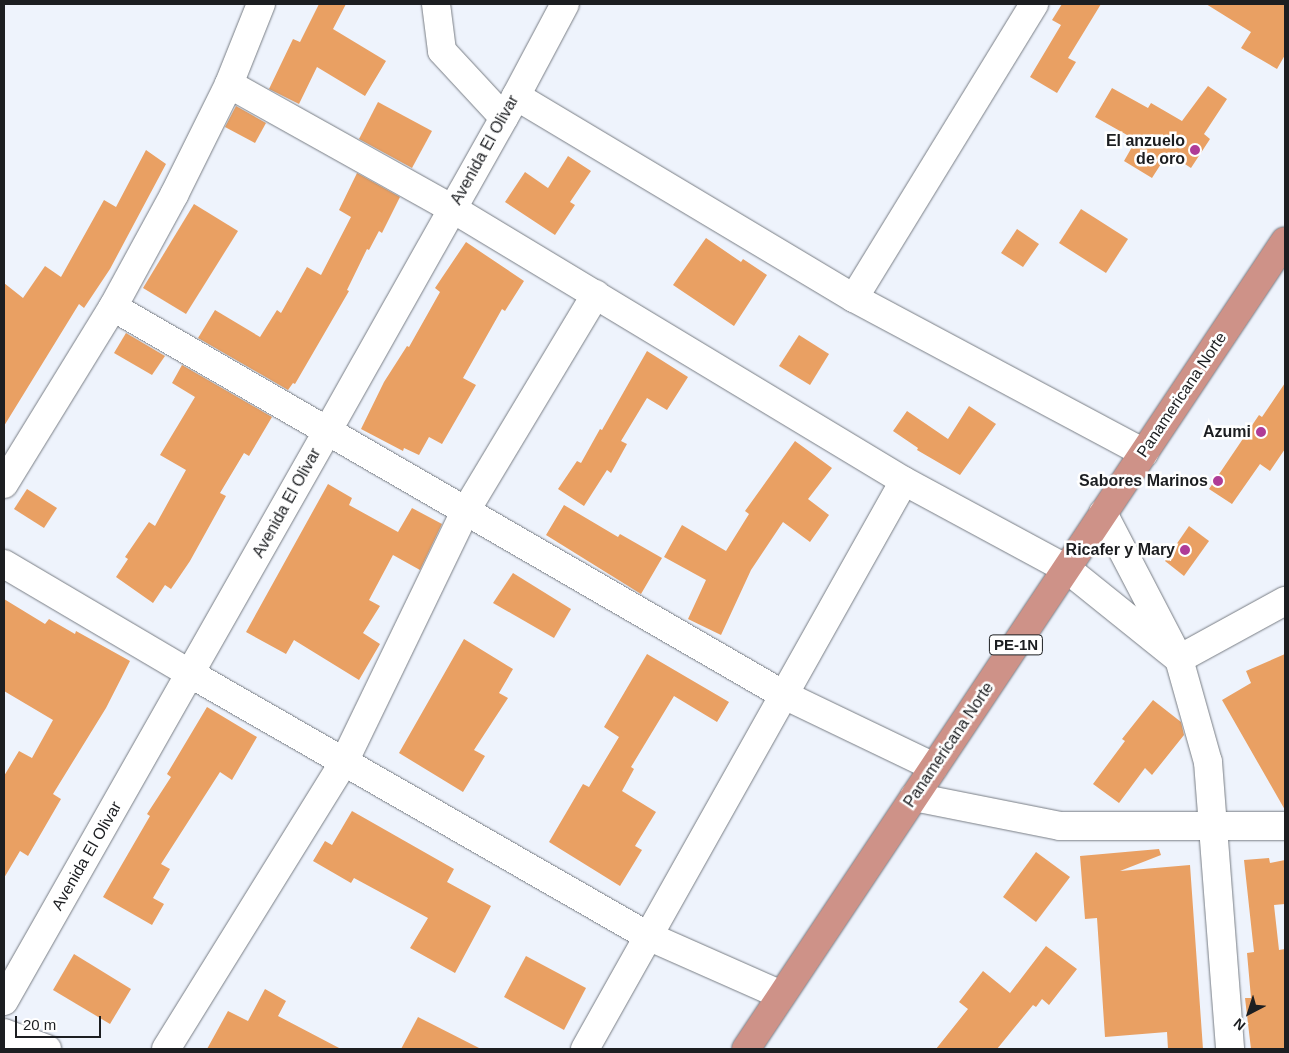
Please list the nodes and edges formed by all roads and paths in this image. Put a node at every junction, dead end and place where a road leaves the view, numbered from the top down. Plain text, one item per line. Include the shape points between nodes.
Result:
1 (262, 4) edge
2 (436, 4) edge
3 (565, 4) edge
4 (1034, 4) edge
5 (229, 84) junction
6 (510, 107) junction
7 (452, 209) junction
8 (1285, 241) edge
9 (596, 294) junction
10 (854, 298) junction
11 (113, 307) junction
12 (328, 430) junction
13 (1144, 453) junction
14 (904, 481) junction
15 (4, 484) edge
16 (465, 512) junction
17 (1103, 513) junction
18 (4, 564) edge
19 (1067, 568) junction
20 (1285, 601) edge
21 (1179, 658) junction
22 (191, 674) junction
23 (784, 695) junction
24 (344, 762) junction
25 (934, 767) junction
26 (914, 797) junction
27 (1285, 826) edge
28 (1214, 828) junction
29 (648, 936) junction
30 (781, 995) junction
31 (4, 1001) edge
32 (4, 1033) edge
33 (47, 1049) edge
34 (166, 1049) edge
35 (585, 1049) edge
36 (746, 1049) edge
37 (1230, 1049) edge

1 - 5 street
2 - 6 street via 442,51
3 - 6 street, Avenida El Olivar
4 - 10 street
5 - 7 street
5 - 11 street
6 - 7 street, Avenida El Olivar
6 - 10 street
7 - 9 street
7 - 12 street, Avenida El Olivar
8 - 13 highway, Panamericana Norte / PE-1N
9 - 14 street
9 - 16 street
10 - 13 street
11 - 12 street
11 - 15 street
12 - 16 street
12 - 22 street, Avenida El Olivar
13 - 17 highway, Panamericana Norte / PE-1N
14 - 19 street
14 - 23 street
16 - 23 street
16 - 24 street
17 - 19 highway, Panamericana Norte / PE-1N
17 - 21 street
18 - 22 street
19 - 21 street
19 - 25 highway, Panamericana Norte / PE-1N
20 - 21 street
21 - 28 street via 1208,762
22 - 24 street
22 - 31 street, Avenida El Olivar
23 - 25 street
23 - 29 street
24 - 29 street
24 - 34 street
25 - 26 highway, Panamericana Norte / PE-1N
26 - 28 street via 1060,826
26 - 30 highway, Panamericana Norte / PE-1N
27 - 28 street
28 - 37 street
29 - 30 street
29 - 35 street
30 - 36 highway, Panamericana Norte / PE-1N
32 - 33 street

